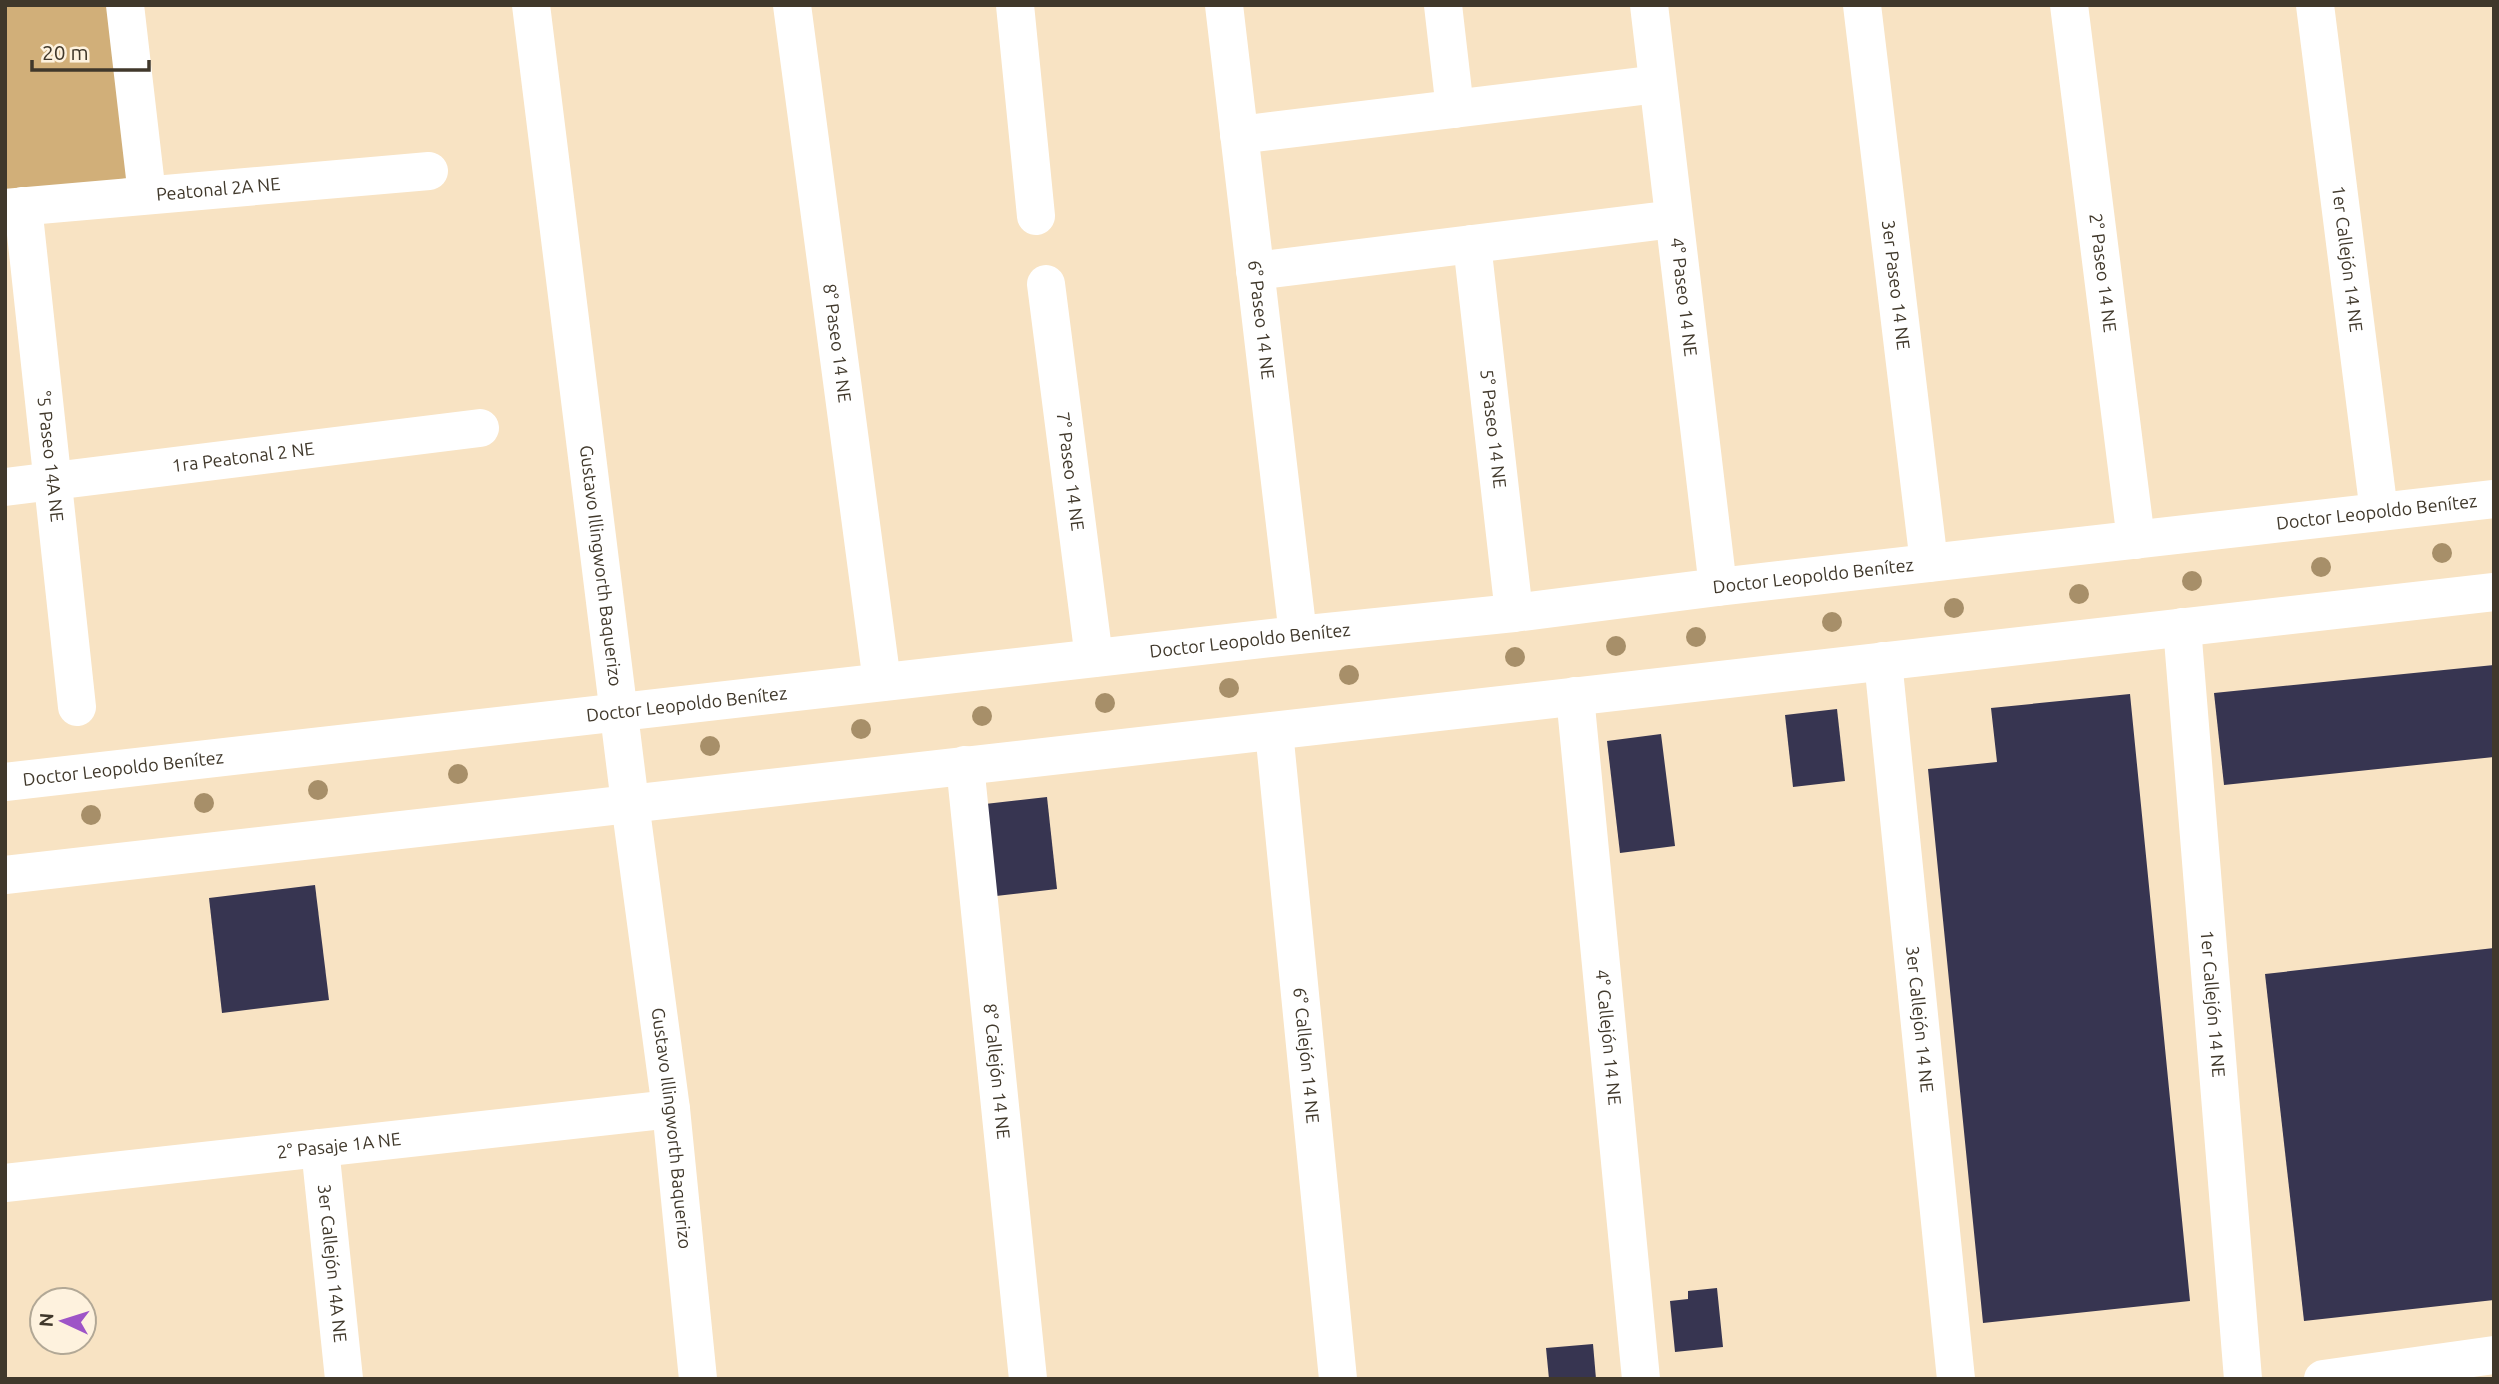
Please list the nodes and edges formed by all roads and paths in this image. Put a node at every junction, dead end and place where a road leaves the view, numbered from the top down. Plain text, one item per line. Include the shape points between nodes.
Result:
1 (125, 5) edge
2 (531, 5) edge
3 (792, 5) edge
4 (1016, 5) edge
5 (1224, 5) edge
6 (1443, 5) edge
7 (1649, 5) edge
8 (1863, 5) edge
9 (2069, 5) edge
10 (2315, 5) edge
11 (1658, 83) junction
12 (1455, 108) junction
13 (1239, 135) junction
14 (429, 171) dead end
15 (147, 195) junction
16 (14, 207) edge
17 (1036, 216) dead end
18 (1674, 219) junction
19 (1472, 244) junction
20 (1255, 271) junction
21 (1046, 284) dead end
22 (480, 428) dead end
23 (54, 481) junction
24 (5, 487) edge
25 (2494, 499) edge
26 (2379, 512) junction
27 (2136, 540) junction
28 (1930, 563) junction
29 (1718, 587) junction
30 (2494, 592) edge
31 (1514, 613) junction
32 (2182, 627) junction
33 (1298, 635) junction
34 (1094, 658) junction
35 (1883, 661) junction
36 (882, 682) junction
37 (1575, 696) junction
38 (77, 707) dead end
39 (619, 712) junction
40 (1274, 731) junction
41 (965, 765) junction
42 (5, 782) edge
43 (630, 803) junction
44 (5, 875) edge
45 (671, 1109) junction
46 (320, 1148) junction
47 (5, 1183) edge
48 (2494, 1355) edge
49 (344, 1379) edge
50 (698, 1379) edge
51 (1028, 1379) edge
52 (1338, 1379) edge
53 (1641, 1379) edge
54 (1956, 1379) edge
55 (2244, 1379) edge
56 (2323, 1379) edge

1 - 15 street
2 - 39 street, Gustavo Illingworth Baquerizo
3 - 36 street, 8° Paseo 14 NE
4 - 17 street
5 - 13 street, 6° Paseo 14 NE
6 - 12 street
7 - 11 street, 4° Paseo 14 NE
8 - 28 street, 3er Paseo 14 NE
9 - 27 street, 2° Paseo 14 NE
10 - 26 street, 1er Callejón 14 NE
11 - 12 street
11 - 18 street, 4° Paseo 14 NE
12 - 13 street
13 - 20 street, 6° Paseo 14 NE
14 - 15 street, Peatonal 2A NE
15 - 16 street, Peatonal 2A NE
16 - 23 street, °5 Paseo 14A NE
18 - 19 street
18 - 29 street, 4° Paseo 14 NE
19 - 20 street
19 - 31 street, 5° Paseo 14 NE
20 - 33 street, 6° Paseo 14 NE
21 - 34 street, 7° Paseo 14 NE
22 - 23 street, 1ra Peatonal 2 NE
23 - 24 street, 1ra Peatonal 2 NE
23 - 38 street, °5 Paseo 14A NE
25 - 26 street, Doctor Leopoldo Benítez
26 - 27 street, Doctor Leopoldo Benítez
27 - 28 street, Doctor Leopoldo Benítez
28 - 29 street, Doctor Leopoldo Benítez
29 - 31 street, Doctor Leopoldo Benítez
30 - 32 street
31 - 33 street, Doctor Leopoldo Benítez
32 - 35 street
32 - 55 street, 1er Callejón 14 NE
33 - 34 street, Doctor Leopoldo Benítez
34 - 36 street, Doctor Leopoldo Benítez
35 - 37 street
35 - 54 street, 3er Callejón 14 NE
36 - 39 street, Doctor Leopoldo Benítez
37 - 40 street
37 - 53 street, 4° Callejón 14 NE
39 - 42 street, Doctor Leopoldo Benítez
39 - 43 street, Gustavo Illingworth Baquerizo
40 - 41 street
40 - 52 street, 6° Callejón 14 NE
41 - 43 street
41 - 51 street, 8° Callejón 14 NE
43 - 44 street
43 - 45 street, Gustavo Illingworth Baquerizo
45 - 46 street, 2° Pasaje 1A NE
45 - 50 street, Gustavo Illingworth Baquerizo
46 - 47 street, 2° Pasaje 1A NE
46 - 49 street, 3er Callejón 14A NE
48 - 56 street

